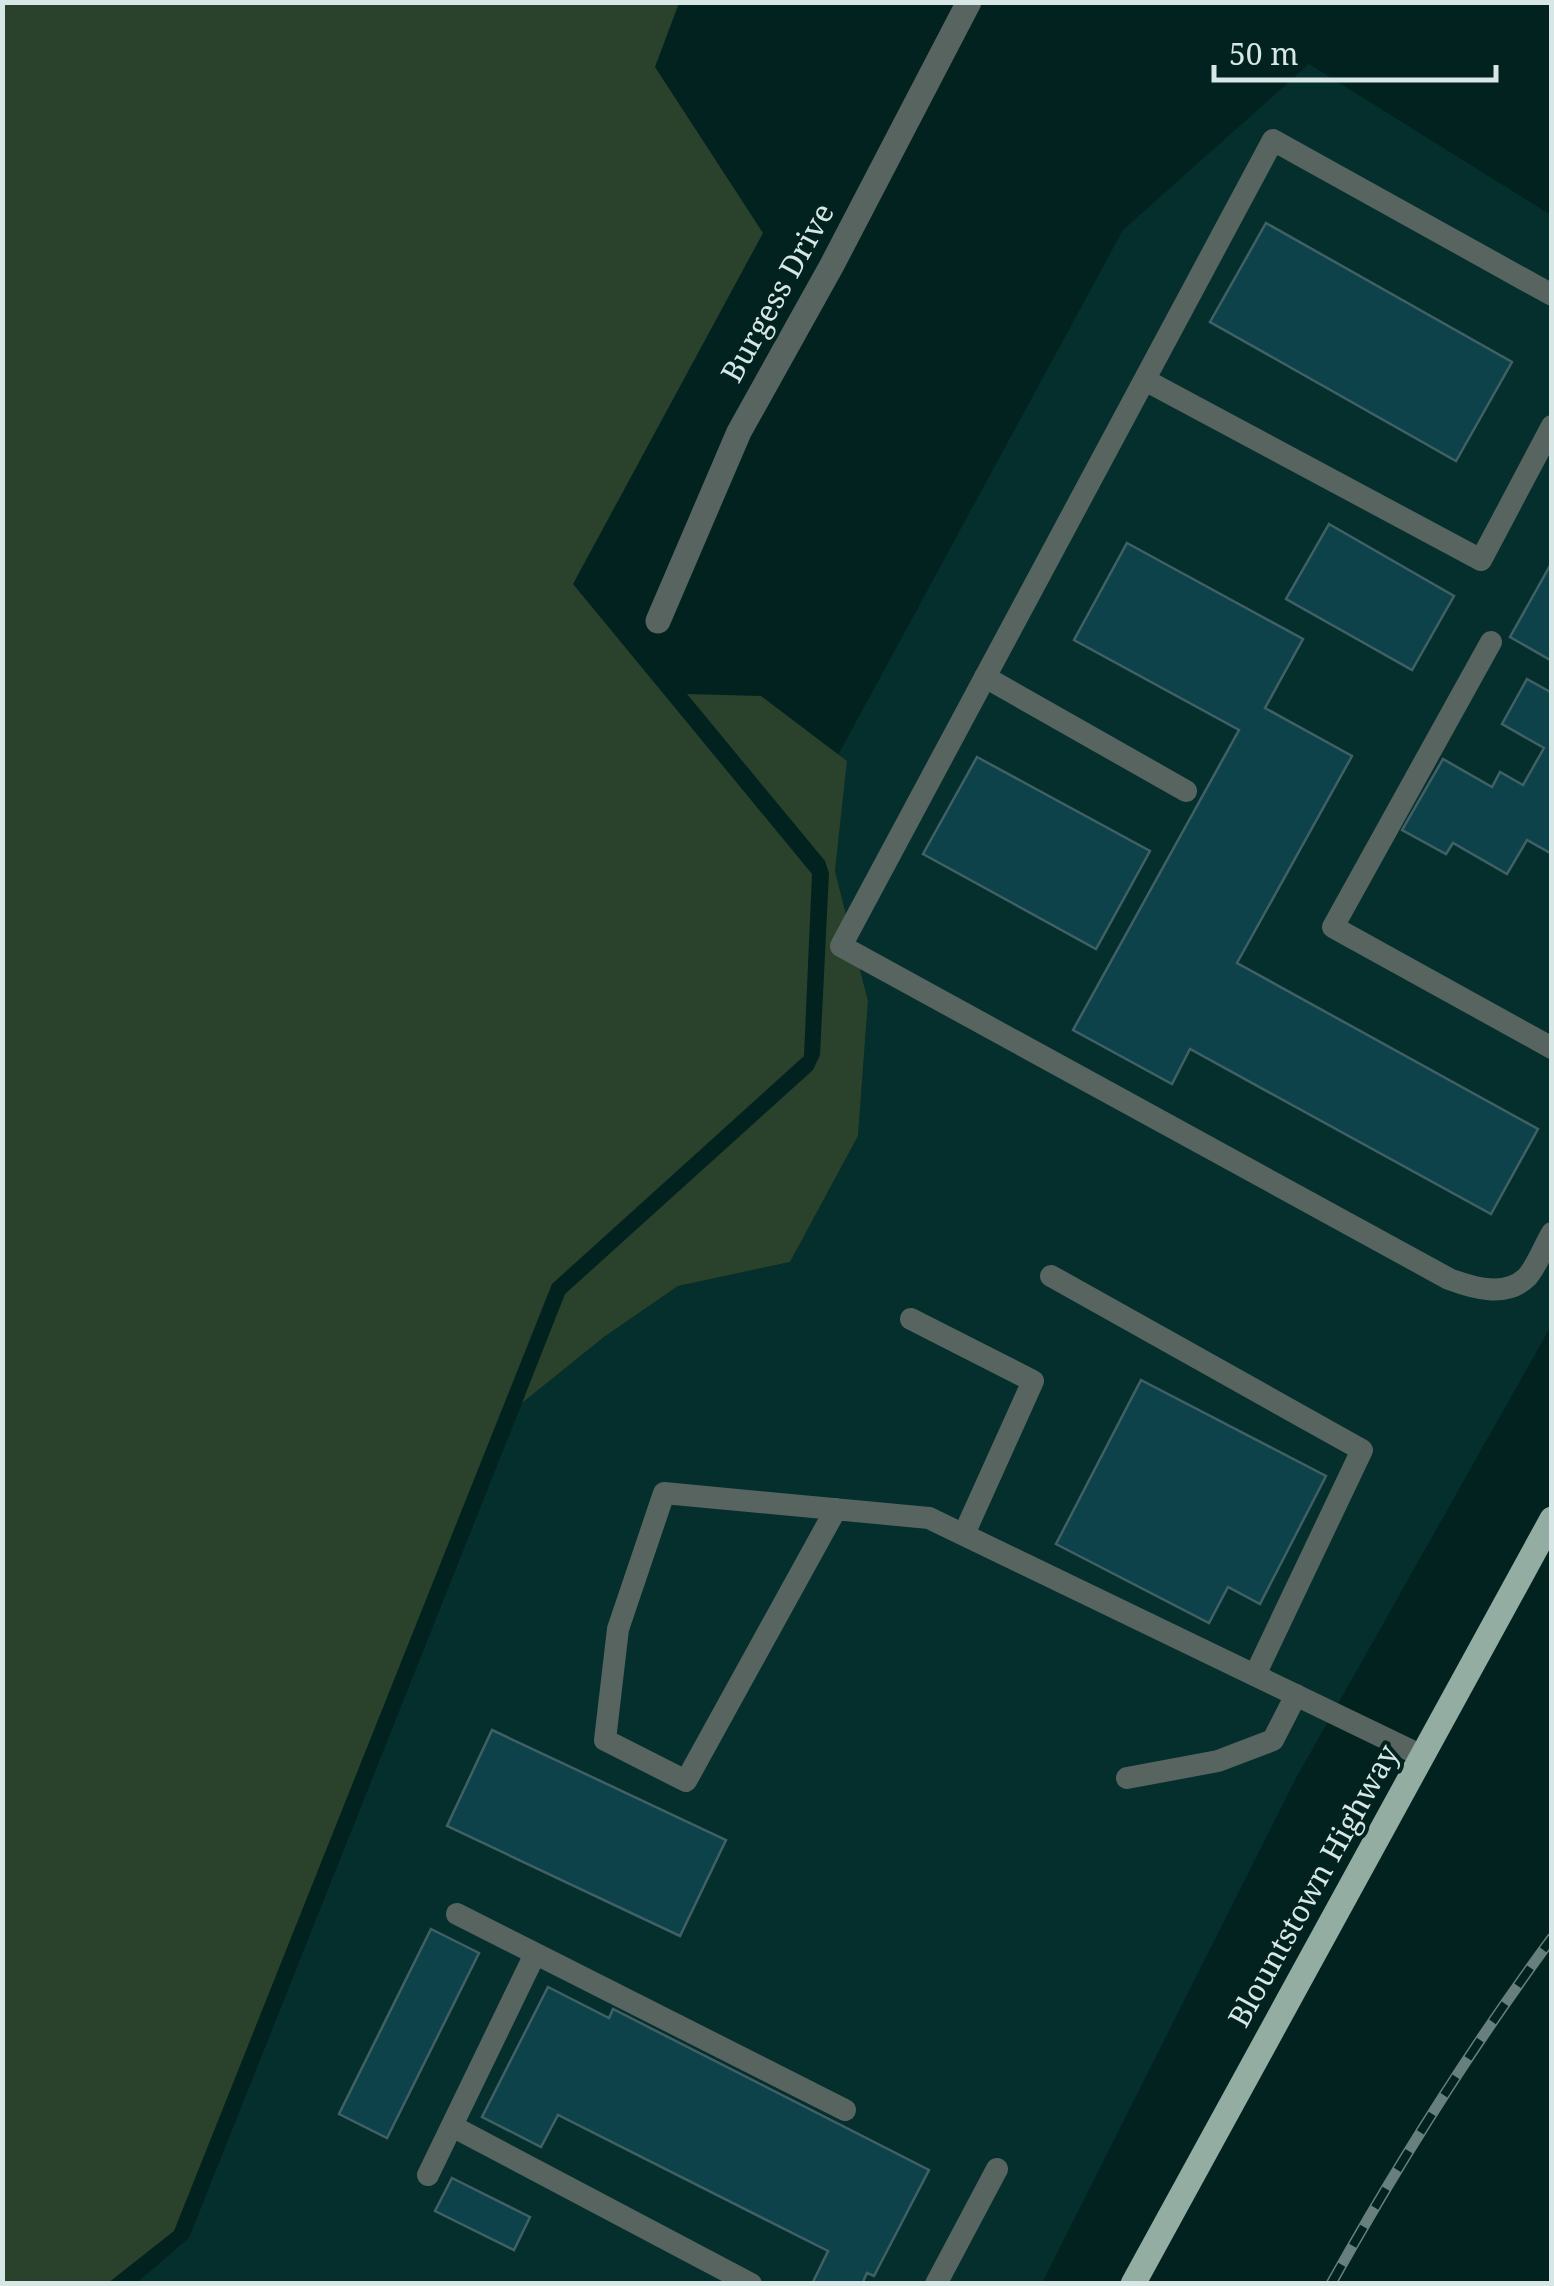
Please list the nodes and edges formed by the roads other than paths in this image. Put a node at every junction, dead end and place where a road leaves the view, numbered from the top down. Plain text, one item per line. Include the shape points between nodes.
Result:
1 (969, 2) edge
2 (1552, 295) edge
3 (1144, 380) junction
4 (1552, 426) edge
5 (658, 621) dead end
6 (1491, 642) dead end
7 (985, 677) junction
8 (1186, 791) dead end
9 (1552, 1048) edge
10 (1552, 1233) edge
11 (1051, 1276) dead end
12 (911, 1319) dead end
13 (836, 1509) junction
14 (1552, 1520) edge
15 (964, 1534) junction
16 (1254, 1674) junction
17 (1296, 1695) junction
18 (1422, 1756) junction
19 (1127, 1778) dead end
20 (457, 1914) dead end
21 (535, 1954) junction
22 (846, 2110) dead end
23 (452, 2126) junction
24 (997, 2168) dead end
25 (428, 2175) dead end
26 (751, 2284) edge
27 (936, 2284) edge
28 (1133, 2284) edge

1 - 5 street, Burgess Drive via 739,432
2 - 3 lane via 1273,140
3 - 4 lane via 1481,560
3 - 7 lane
6 - 9 lane via 1333,927
7 - 8 lane
7 - 10 lane via 841,946 1449,1279 1502,1290 1526,1278
11 - 16 lane via 1362,1450
12 - 15 lane via 1033,1381
13 - 13 lane via 686,1781 605,1740 618,1629 664,1493
13 - 15 lane via 929,1518
14 - 18 main road, Blountstown Highway
15 - 16 lane
16 - 17 lane
17 - 18 lane
17 - 19 lane via 1273,1740 1218,1760
18 - 28 main road, Blountstown Highway
20 - 21 lane
21 - 22 lane
21 - 23 lane
23 - 25 lane
23 - 26 lane
24 - 27 lane

